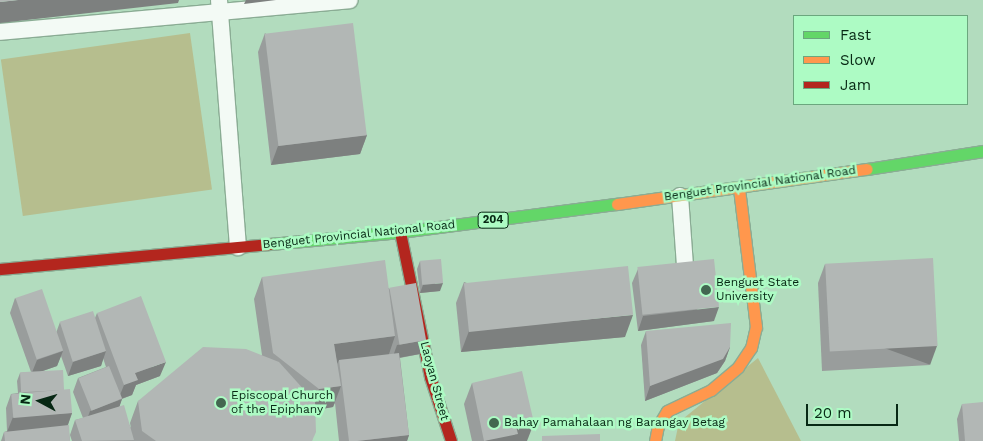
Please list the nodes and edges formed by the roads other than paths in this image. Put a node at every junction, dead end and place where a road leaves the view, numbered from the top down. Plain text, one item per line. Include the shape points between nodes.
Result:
1 (350, 0) edge
2 (220, 6) edge
3 (0, 32) edge
4 (983, 151) edge
5 (739, 188) junction
6 (680, 196) junction
7 (400, 232) junction
8 (238, 247) junction
9 (685, 266) edge
10 (0, 269) edge
11 (451, 441) edge
12 (654, 441) edge

1 - 2 lane
2 - 3 lane
2 - 8 lane
4 - 5 main road, Benguet Provincial National Road / 204
5 - 6 main road, Benguet Provincial National Road / 204
5 - 12 main road via 756,327 751,348 738,367 711,390 667,410
6 - 7 main road, Benguet Provincial National Road / 204
6 - 9 lane
7 - 8 main road, Benguet Provincial National Road / 204
7 - 11 main road, Laoyan Street via 430,377
8 - 10 main road, Benguet Provincial National Road / 204

